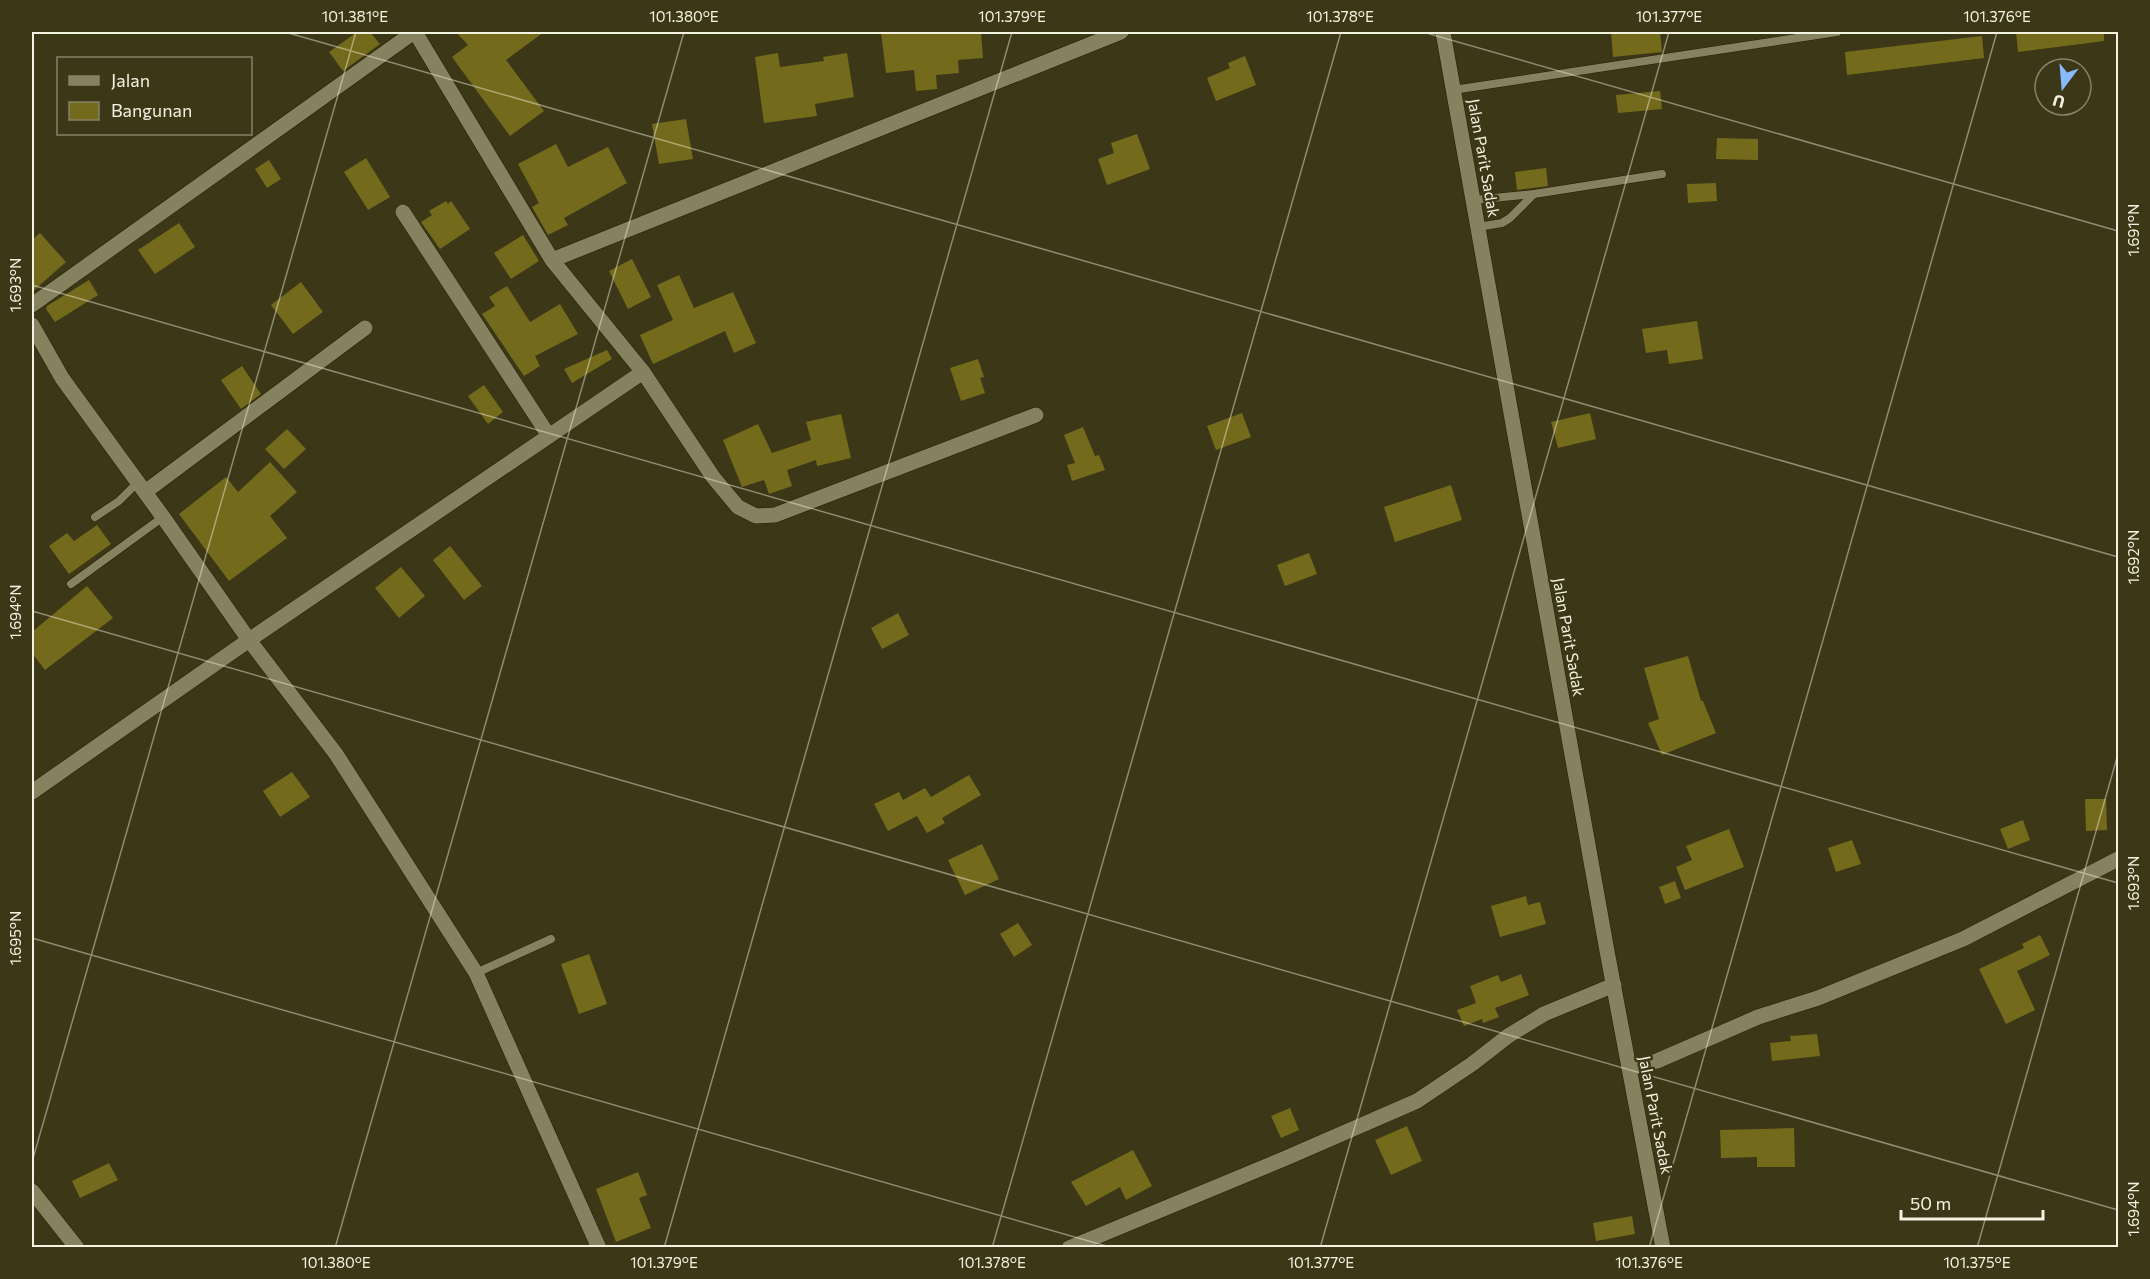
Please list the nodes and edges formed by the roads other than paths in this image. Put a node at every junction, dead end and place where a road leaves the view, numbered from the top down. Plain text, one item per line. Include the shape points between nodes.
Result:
1 (414, 32) edge
2 (1121, 32) edge
3 (1443, 32) edge
4 (1837, 32) edge
5 (1453, 90) junction
6 (1662, 174) dead end
7 (1534, 194) junction
8 (1473, 201) junction
9 (403, 212) dead end
10 (1478, 227) junction
11 (552, 260) junction
12 (32, 305) edge
13 (32, 325) edge
14 (365, 328) dead end
15 (643, 372) junction
16 (1036, 415) dead end
17 (549, 436) junction
18 (142, 487) junction
19 (95, 517) dead end
20 (164, 517) junction
21 (71, 584) dead end
22 (249, 640) junction
23 (32, 792) edge
24 (2118, 859) edge
25 (551, 939) dead end
26 (476, 973) junction
27 (1614, 985) junction
28 (1643, 1065) junction
29 (32, 1191) edge
30 (1078, 1246) edge
31 (77, 1248) edge
32 (599, 1248) edge
33 (1663, 1248) edge

1 - 11 street
1 - 12 street
2 - 11 street
3 - 5 street, Jalan Parit Sadak
4 - 5 lane
5 - 8 street, Jalan Parit Sadak
6 - 7 lane
7 - 8 lane
7 - 10 lane via 1502,223
8 - 10 street, Jalan Parit Sadak
9 - 17 street
10 - 27 street, Jalan Parit Sadak
11 - 15 street
13 - 18 street via 62,378
14 - 18 street
15 - 16 street via 713,477 738,507 756,516 775,515
15 - 17 street
17 - 22 street
18 - 19 lane
18 - 20 street
20 - 21 lane
20 - 22 street
22 - 23 street
22 - 26 street via 336,754
24 - 28 street via 1963,939
25 - 26 lane
26 - 32 street
27 - 28 street, Jalan Parit Sadak
27 - 30 street via 1544,1014 1417,1101
28 - 33 street, Jalan Parit Sadak
29 - 31 street

